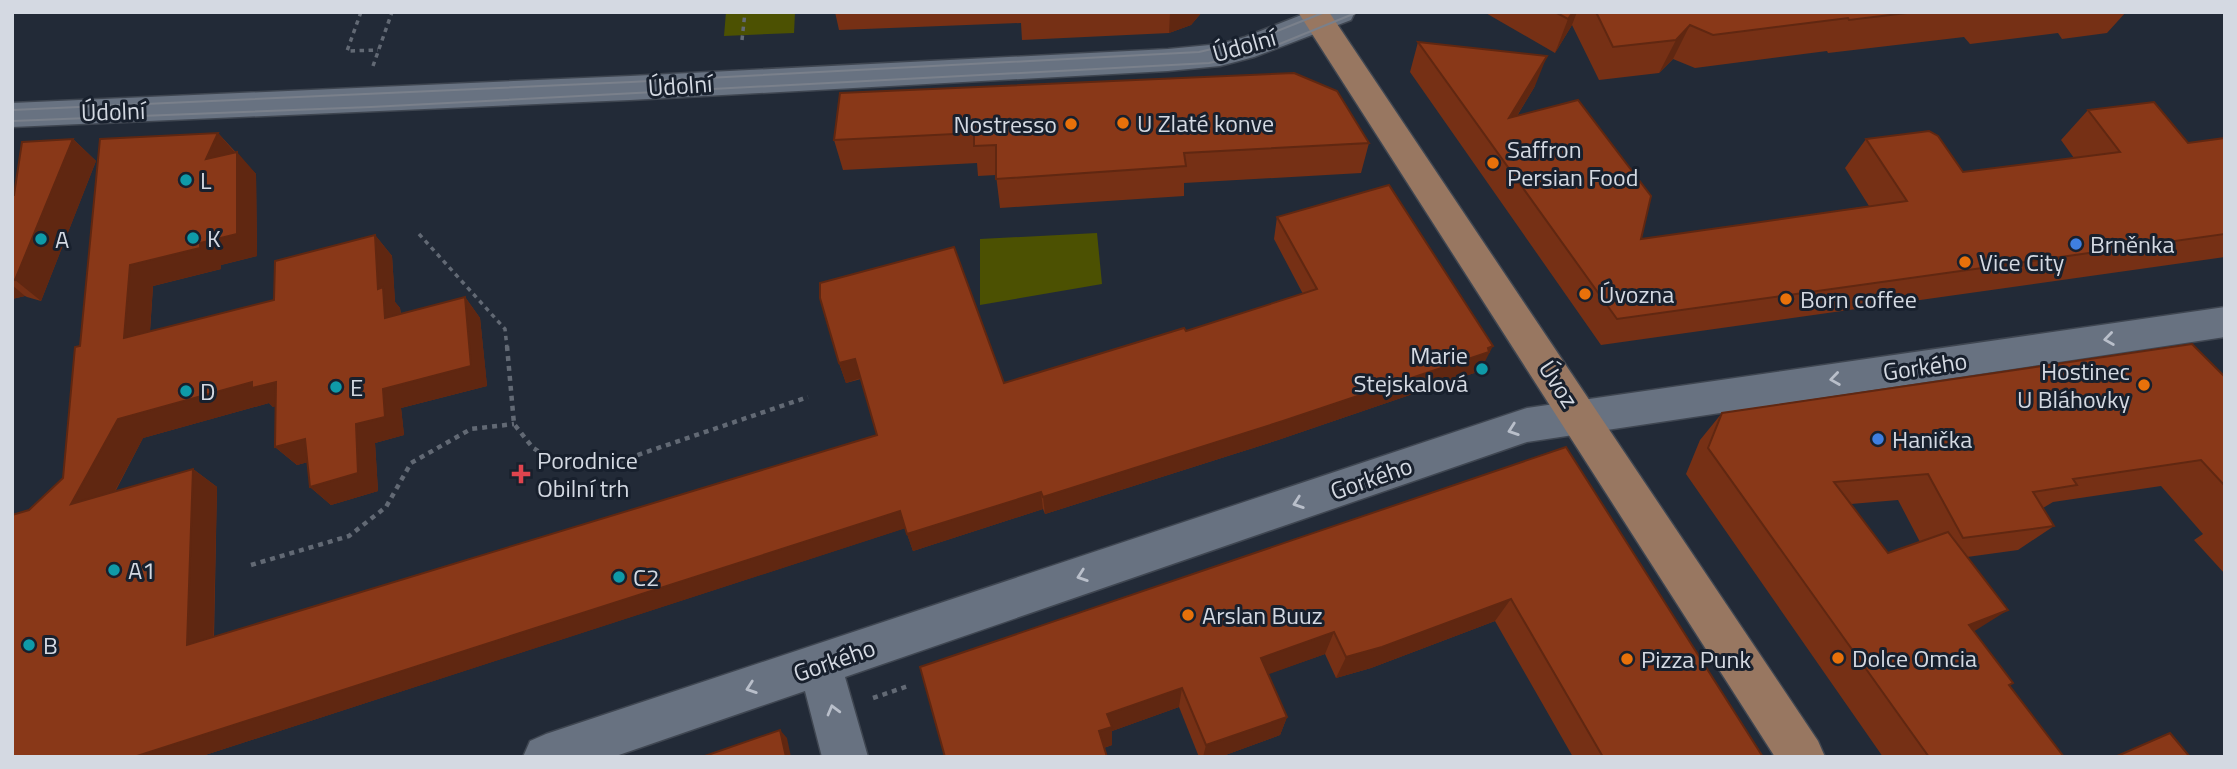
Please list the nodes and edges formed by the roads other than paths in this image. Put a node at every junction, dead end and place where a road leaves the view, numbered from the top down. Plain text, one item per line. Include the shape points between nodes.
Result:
1 (1324, 15) edge
2 (12, 116) edge
3 (2225, 322) edge
4 (2156, 332) junction
5 (2180, 363) edge
6 (1580, 415) junction
7 (820, 664) junction
8 (546, 757) edge
9 (845, 757) edge
10 (1802, 757) edge

1 - 2 street, Údolní via 1236,51 1168,60
1 - 6 main road, Úvoz
3 - 4 street, Gorkého
4 - 5 street
4 -> 6 street, Gorkého
6 -> 7 street, Gorkého via 1527,425
6 - 10 main road, Úvoz
7 -> 8 street, Gorkého
9 -> 7 street

